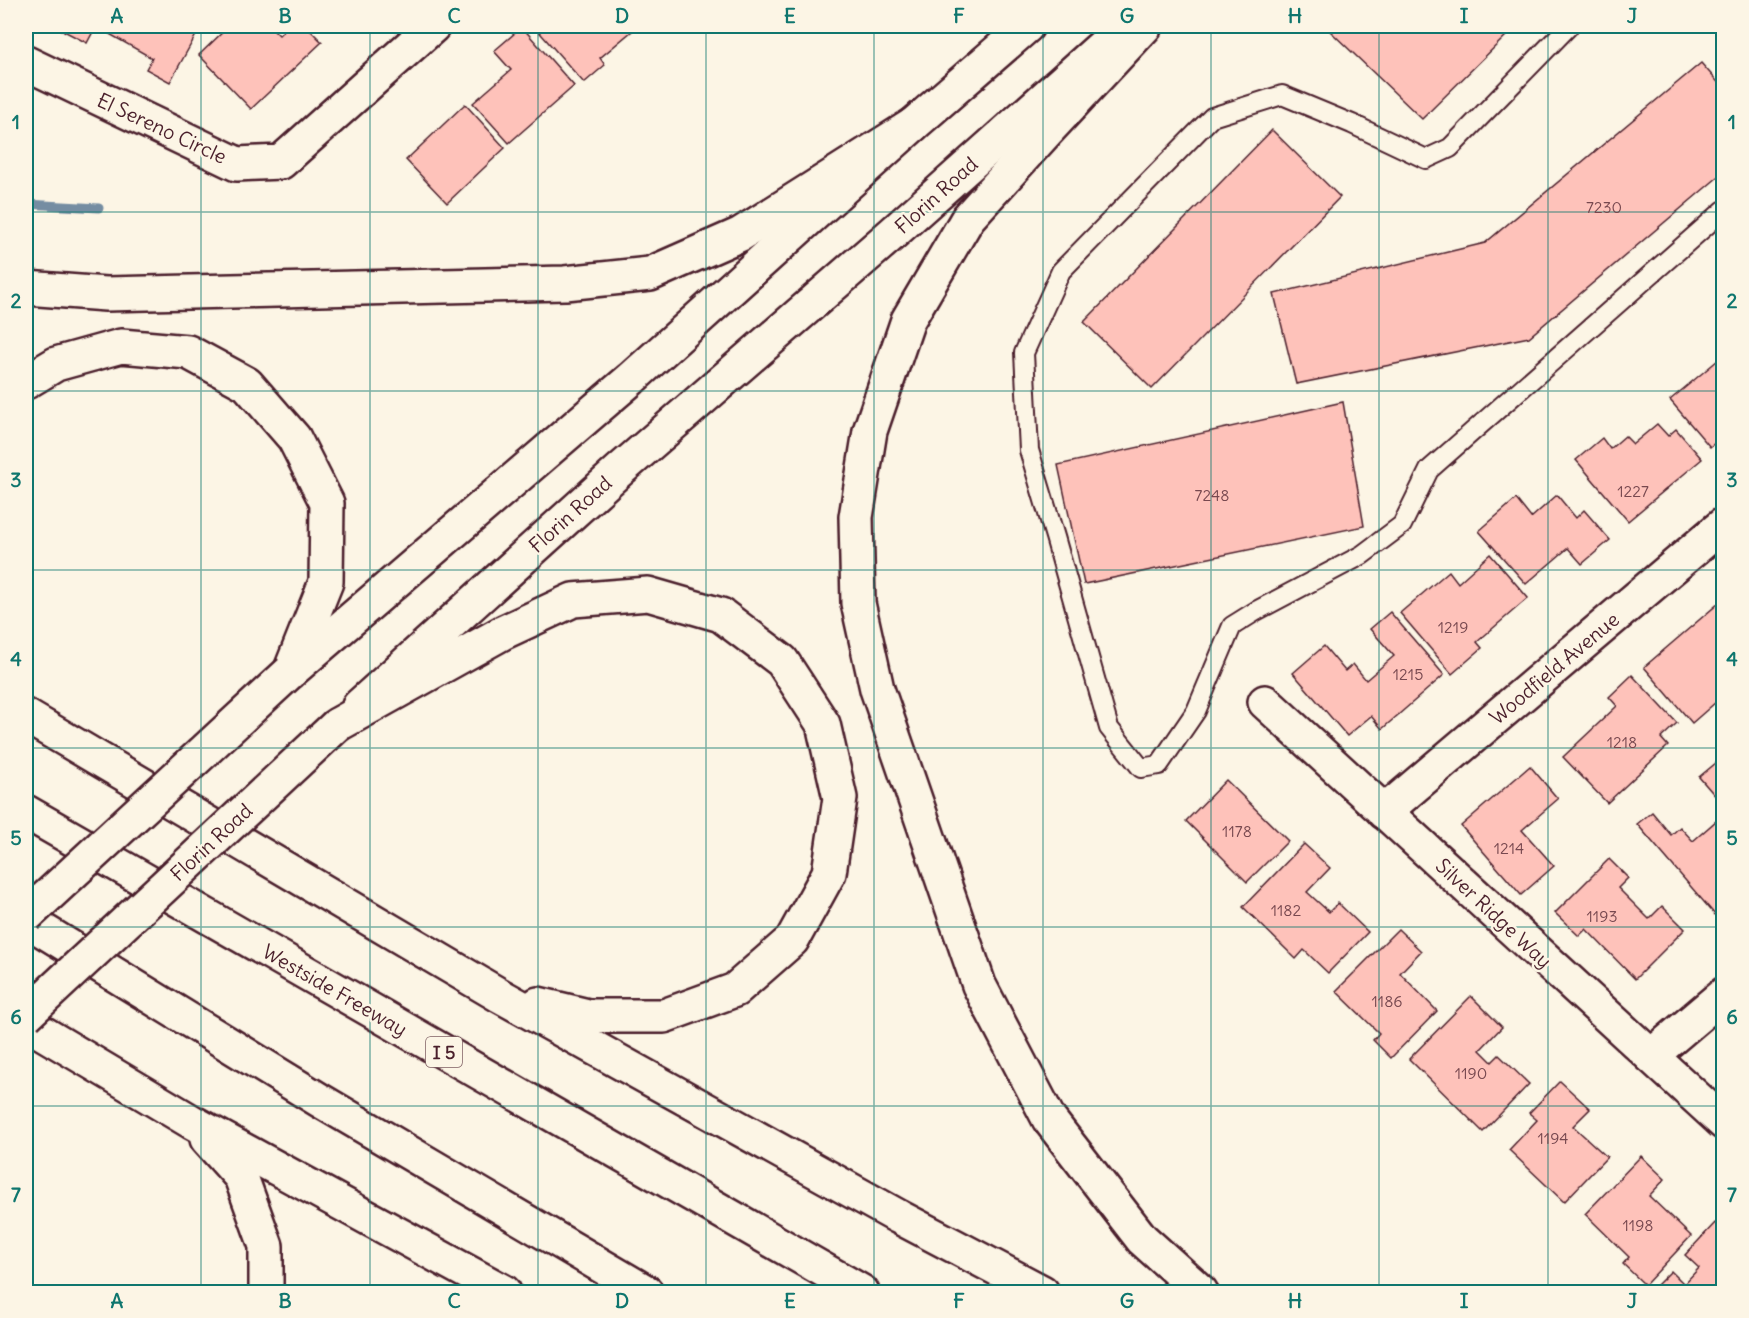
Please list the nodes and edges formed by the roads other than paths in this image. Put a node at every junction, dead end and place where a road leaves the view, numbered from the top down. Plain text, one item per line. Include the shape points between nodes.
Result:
1 (433, 26) edge
2 (1027, 26) edge
3 (1125, 26) edge
4 (1145, 26) edge
5 (1569, 26) edge
6 (26, 63) edge
7 (912, 125) junction
8 (1724, 210) edge
9 (26, 288) edge
10 (26, 382) edge
11 (1724, 524) edge
12 (290, 672) junction
13 (1265, 702) dead end
14 (32, 717) edge
15 (338, 725) junction
16 (26, 812) edge
17 (1384, 812) junction
18 (26, 918) edge
19 (1724, 994) edge
20 (498, 995) junction
21 (26, 1016) edge
22 (26, 1023) edge
23 (1651, 1056) junction
24 (192, 1122) junction
25 (1724, 1123) edge
26 (266, 1293) edge
27 (504, 1293) edge
28 (646, 1293) edge
29 (862, 1293) edge
30 (1042, 1293) edge
31 (1201, 1293) edge

1 - 6 main road, El Sereno Circle via 281,162 237,164
2 - 7 main road
3 - 15 main road, Florin Road via 620,470
4 - 31 main road via 968,218 908,320 870,431 856,517 858,603 877,689 979,985 1049,1119 1142,1239
5 - 8 lane via 1450,148 1426,159 1282,95 1212,117 1061,271 1024,353 1029,450 1108,728 1141,768 1159,765 1196,711 1232,626 1362,555 1402,525 1429,470
7 - 9 main road via 741,234 650,274 565,283 106,294
7 - 12 main road via 631,379
10 - 12 main road via 56,364 121,346 188,352 247,384 294,438 327,503 326,582
11 - 17 main road, Woodfield Avenue
12 - 18 main road, bridge
13 - 17 main road, Silver Ridge Way
14 - 20 main road
15 - 20 main road via 504,632 573,600 648,594 721,615 782,661 823,724 840,798 829,873 792,940 735,990 664,1016 588,1016
15 - 21 main road, Florin Road, bridge
16 - 29 main road, Westside Freeway / I 5
17 - 23 main road, Silver Ridge Way
18 - 28 main road via 321,1101
19 - 23 main road
20 - 30 main road
22 - 24 main road
23 - 25 main road, Silver Ridge Way
24 - 26 main road via 240,1177 266,1246
24 - 27 main road

